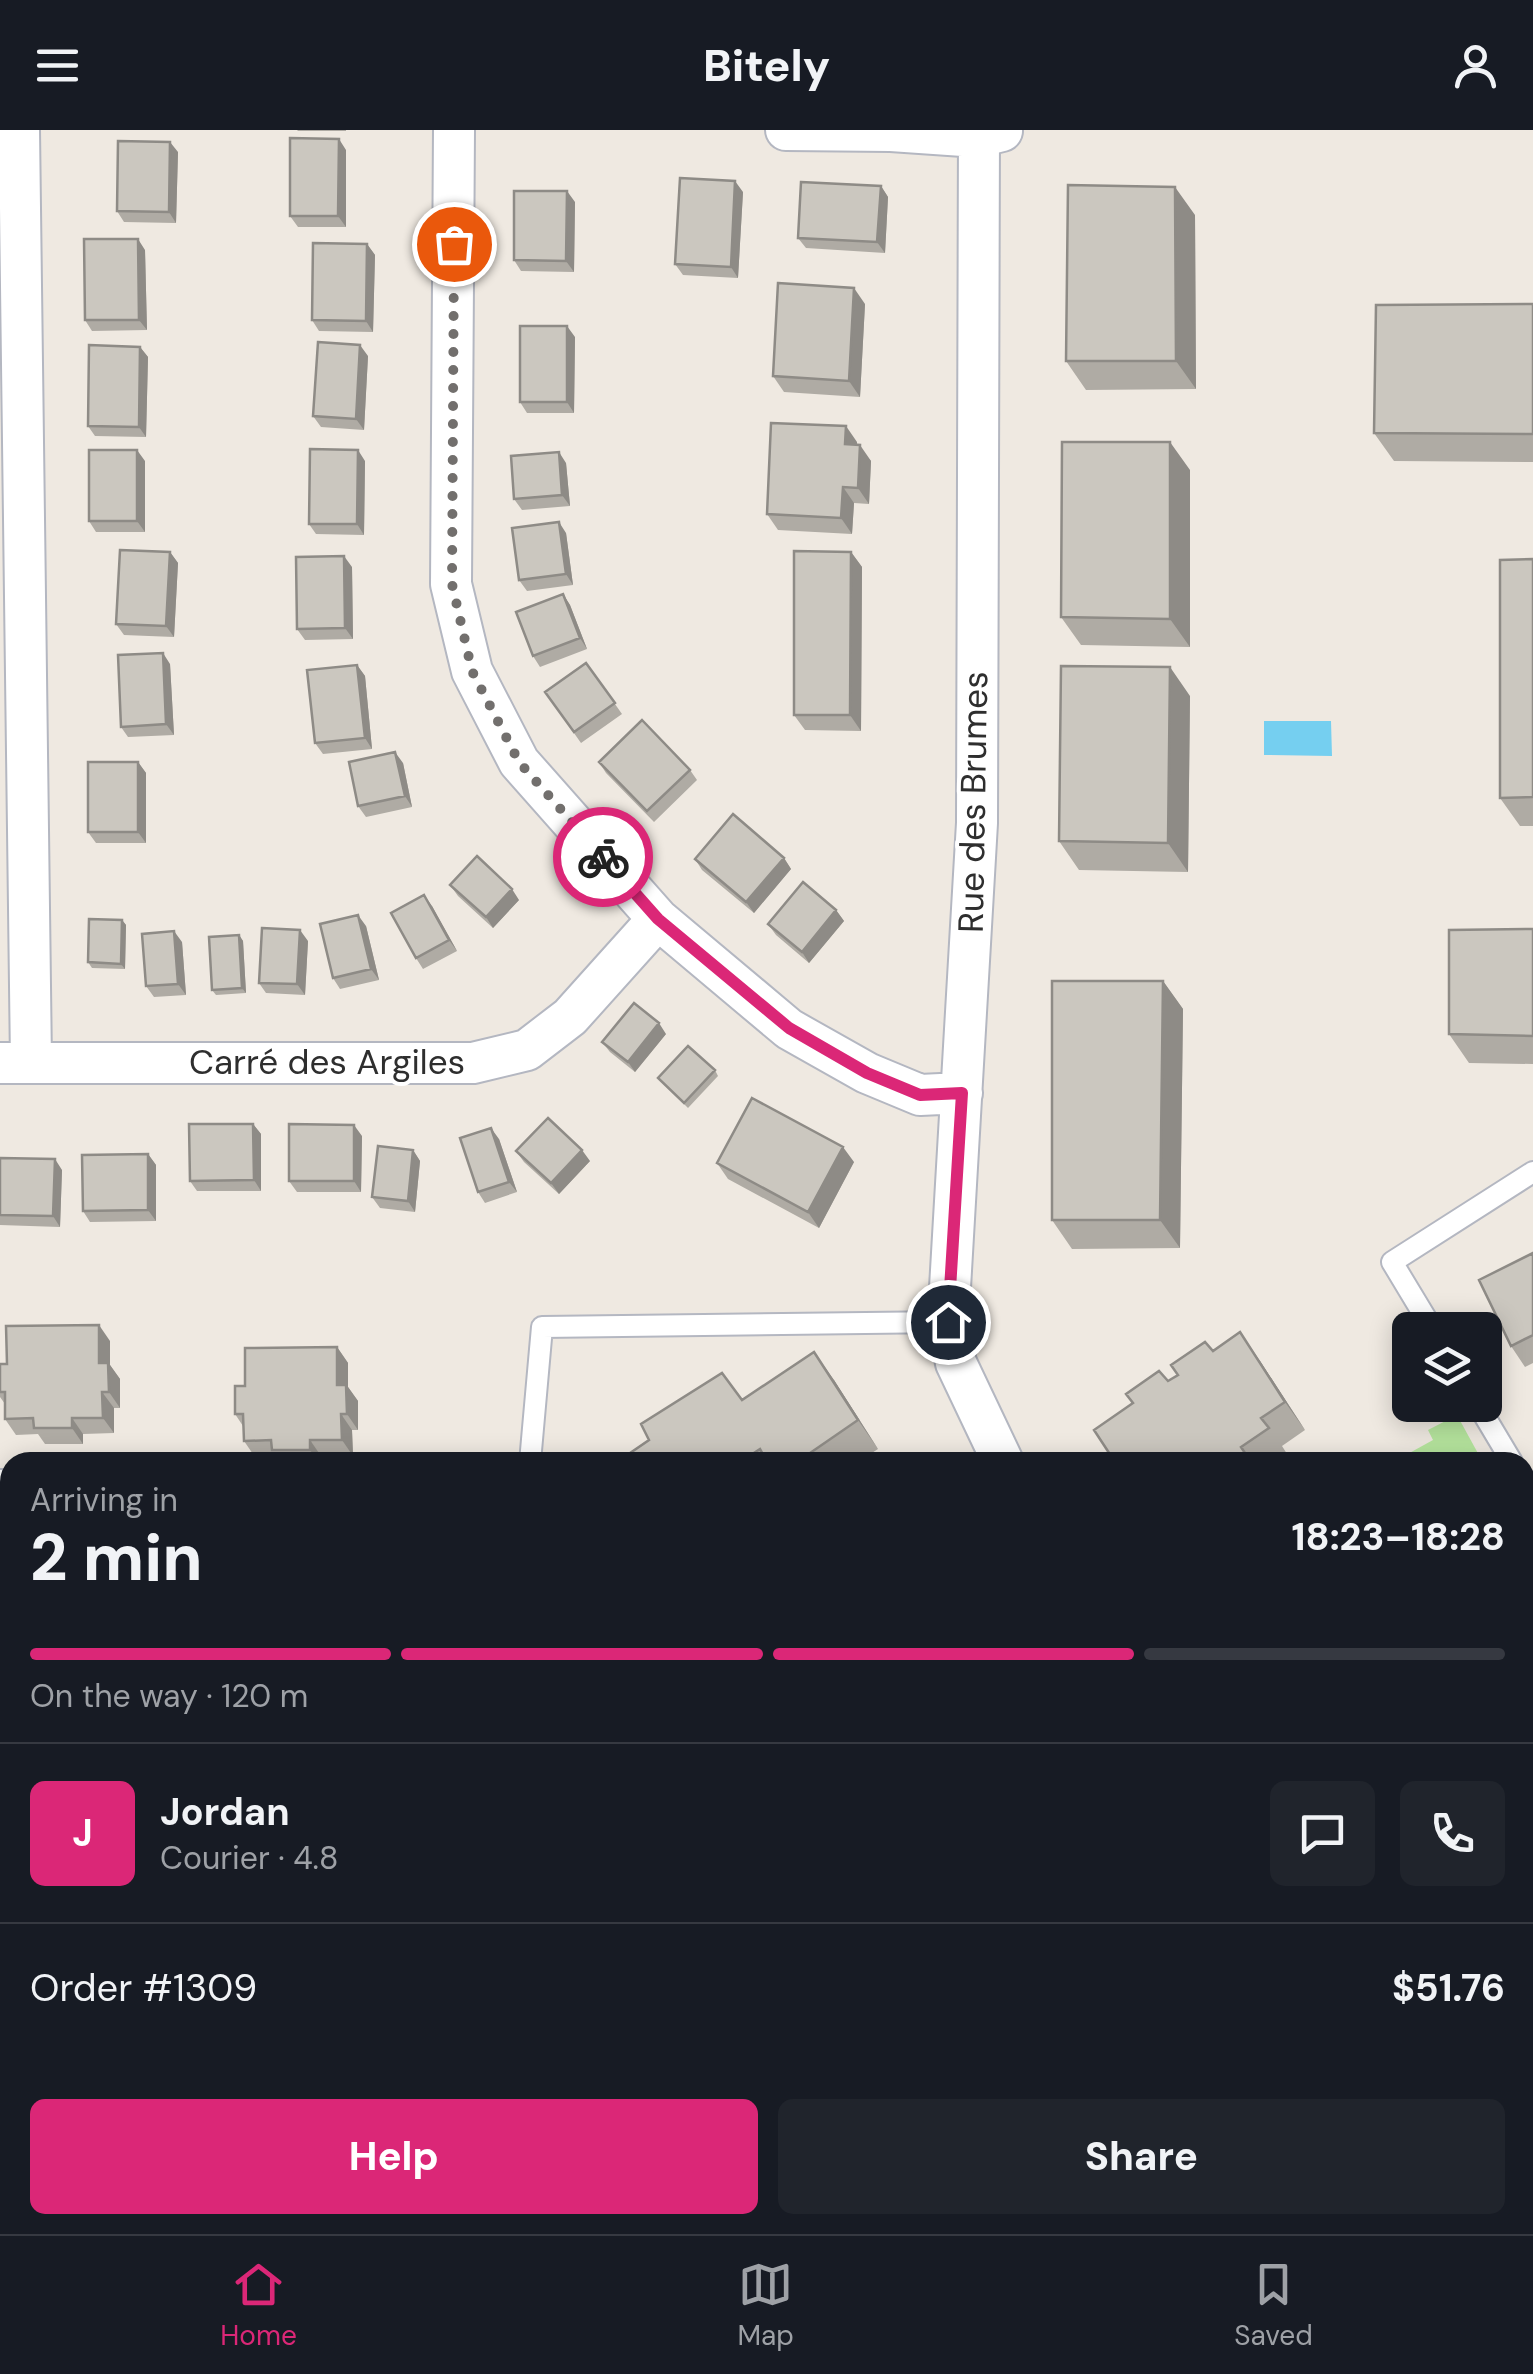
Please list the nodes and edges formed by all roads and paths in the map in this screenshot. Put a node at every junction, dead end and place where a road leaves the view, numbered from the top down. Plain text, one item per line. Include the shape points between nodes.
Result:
1 (454, 130) edge
2 (786, 130) edge
3 (987, 132) edge
4 (12, 143) edge
5 (658, 919) junction
6 (16, 1063) edge
7 (962, 1093) junction
8 (1533, 1172) edge
9 (1422, 1312) edge
10 (948, 1322) junction
11 (1488, 1422) edge
12 (531, 1452) edge
13 (991, 1452) edge
14 (1506, 1452) edge

1 - 5 street via 452,584 472,671 519,762
2 - 3 street
3 - 7 street, Rue des Brumes via 977,824
4 - 6 street
5 - 6 street, Carré des Argiles via 570,1017 527,1050 473,1064
5 - 7 street via 804,1038 920,1095
7 - 10 street, Rue des Brumes
8 - 9 lane via 1392,1262
10 - 12 lane via 542,1328
10 - 13 street, Rue des Brumes via 956,1363
11 - 14 lane

